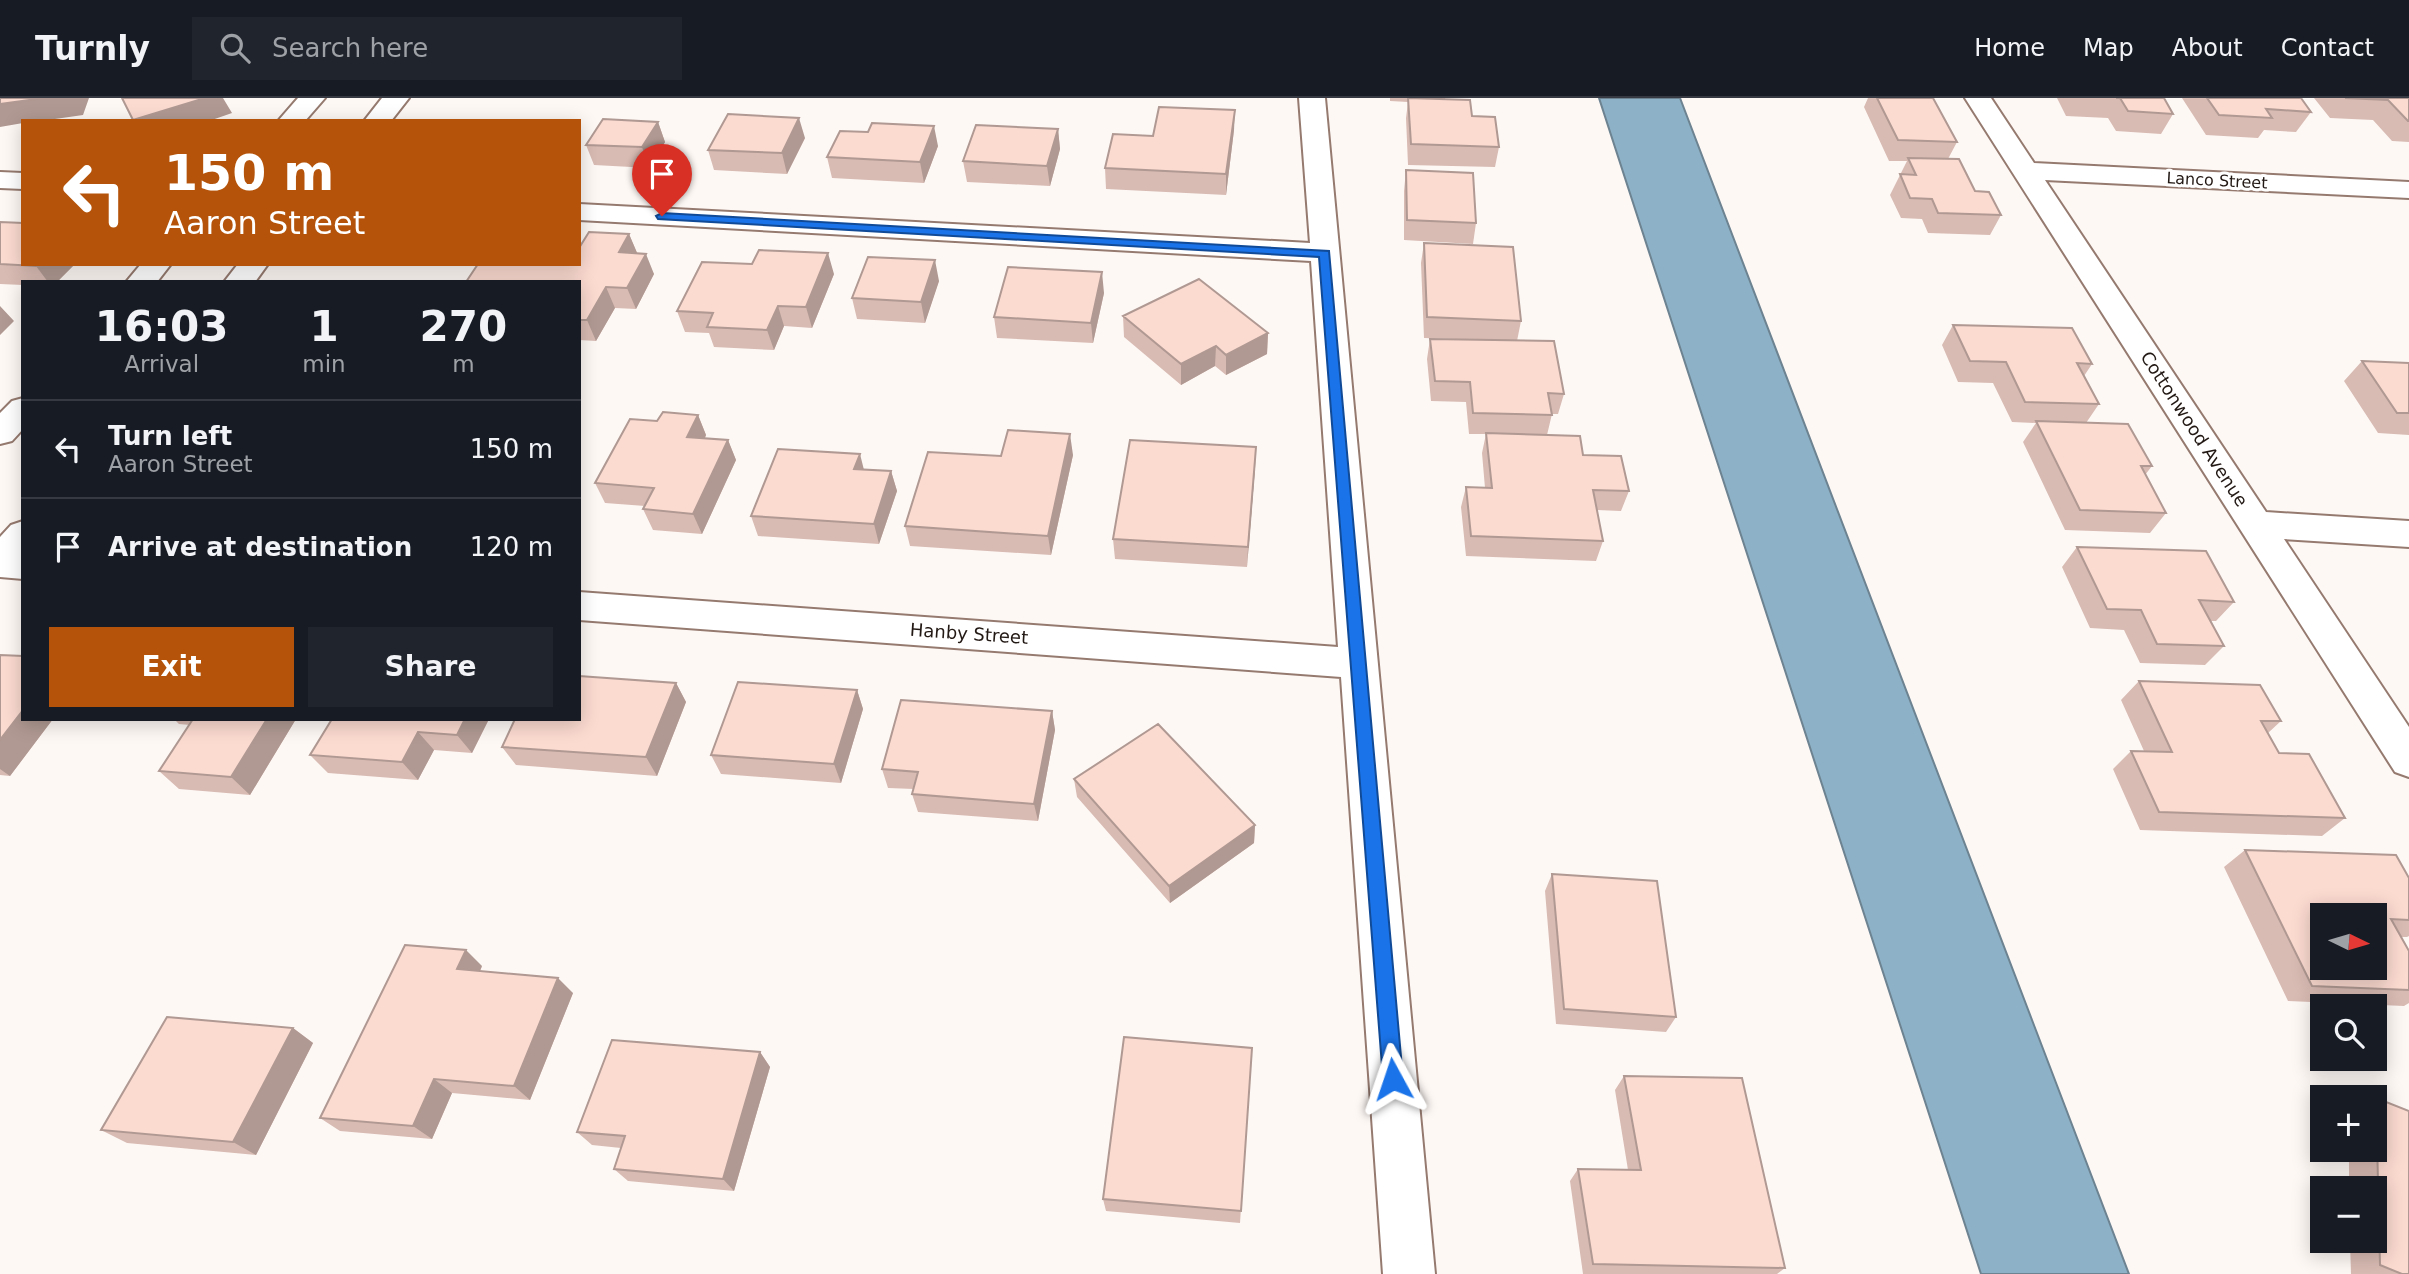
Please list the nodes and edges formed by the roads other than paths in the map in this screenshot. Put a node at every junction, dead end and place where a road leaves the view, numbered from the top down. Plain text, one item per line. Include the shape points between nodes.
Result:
1 (312, 98) edge
2 (396, 98) edge
3 (1312, 98) edge
4 (1978, 98) edge
5 (293, 119) edge
6 (379, 119) edge
7 (2025, 171) junction
8 (0, 180) edge
9 (21, 181) edge
10 (2409, 190) edge
11 (581, 212) edge
12 (1325, 253) junction
13 (155, 266) edge
14 (252, 266) edge
15 (143, 280) edge
16 (241, 280) edge
17 (21, 411) edge
18 (0, 433) edge
19 (2255, 524) junction
20 (2409, 534) edge
21 (21, 537) edge
22 (0, 563) edge
23 (21, 566) edge
24 (581, 606) edge
25 (1358, 663) junction
26 (2409, 760) edge
27 (1409, 1274) edge

1 - 5 street
2 - 6 street
3 - 12 street
4 - 7 street, Cottonwood Avenue
7 - 10 street, Lanco Street
7 - 19 street, Cottonwood Avenue
8 - 9 street
11 - 12 street
12 - 25 street
13 - 15 street
14 - 16 street
17 - 18 street
19 - 20 street
19 - 26 street, Cottonwood Avenue
21 - 22 street
22 - 23 street
24 - 25 street, Hanby Street
25 - 27 street

